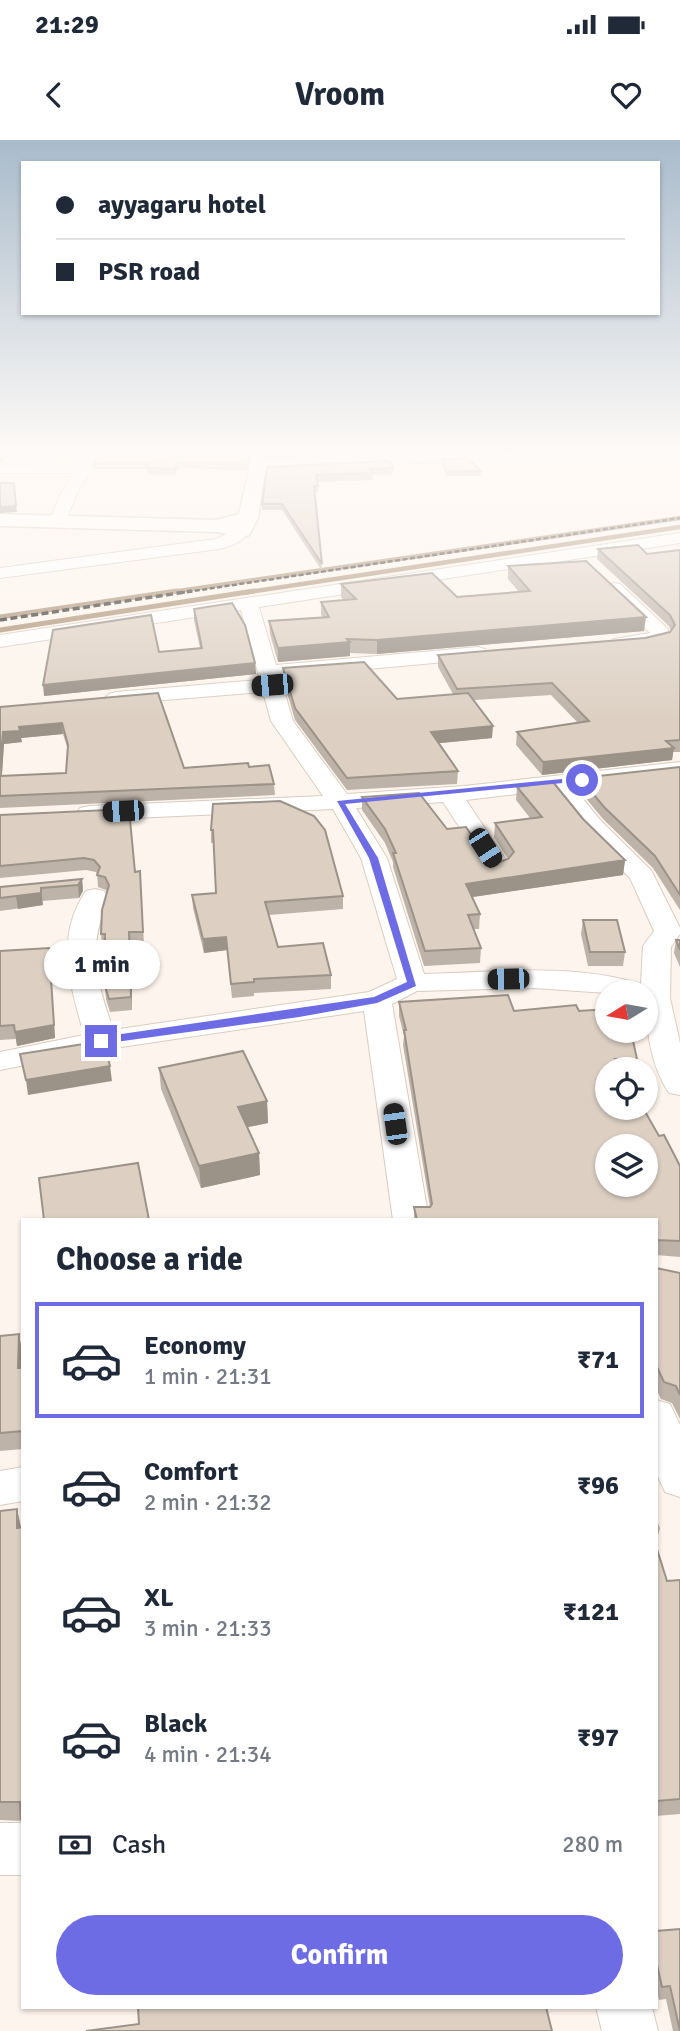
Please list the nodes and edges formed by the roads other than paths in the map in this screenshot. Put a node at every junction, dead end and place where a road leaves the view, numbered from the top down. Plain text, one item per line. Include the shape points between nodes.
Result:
1 (224, 542) edge
2 (653, 542) edge
3 (578, 554) junction
4 (0, 573) edge
5 (249, 604) junction
6 (0, 641) edge
7 (602, 644) edge
8 (494, 652) edge
9 (271, 678) junction
10 (92, 701) edge
11 (680, 769) edge
12 (557, 782) junction
13 (450, 794) junction
14 (340, 802) junction
15 (69, 813) edge
16 (497, 866) edge
17 (85, 886) edge
18 (674, 932) edge
19 (655, 980) edge
20 (412, 983) junction
21 (595, 984) edge
22 (377, 1000) junction
23 (658, 1011) edge
24 (101, 1041) junction
25 (0, 1061) edge
26 (677, 1074) edge
27 (411, 1218) edge
28 (658, 1420) edge
29 (680, 1480) edge
30 (21, 1484) edge
31 (0, 1488) edge
32 (0, 1849) edge
33 (21, 1849) edge
34 (624, 2009) edge
35 (630, 2031) edge

1 - 4 street
2 - 3 street
3 - 5 street
3 - 7 street via 661,637
5 - 6 street
5 - 9 street
8 - 9 street
9 - 10 street
9 - 14 street via 282,721
11 - 12 street
12 - 13 street
12 - 18 street via 592,827 642,875
13 - 14 street
13 - 16 street
14 - 15 street
14 - 20 street via 374,858
17 - 24 street via 80,950
18 - 19 street via 657,946
20 - 21 street via 534,979
20 - 22 street
22 - 24 street
22 - 27 street
23 - 26 street
24 - 25 street
28 - 29 street
30 - 31 street
32 - 33 street
34 - 35 street

